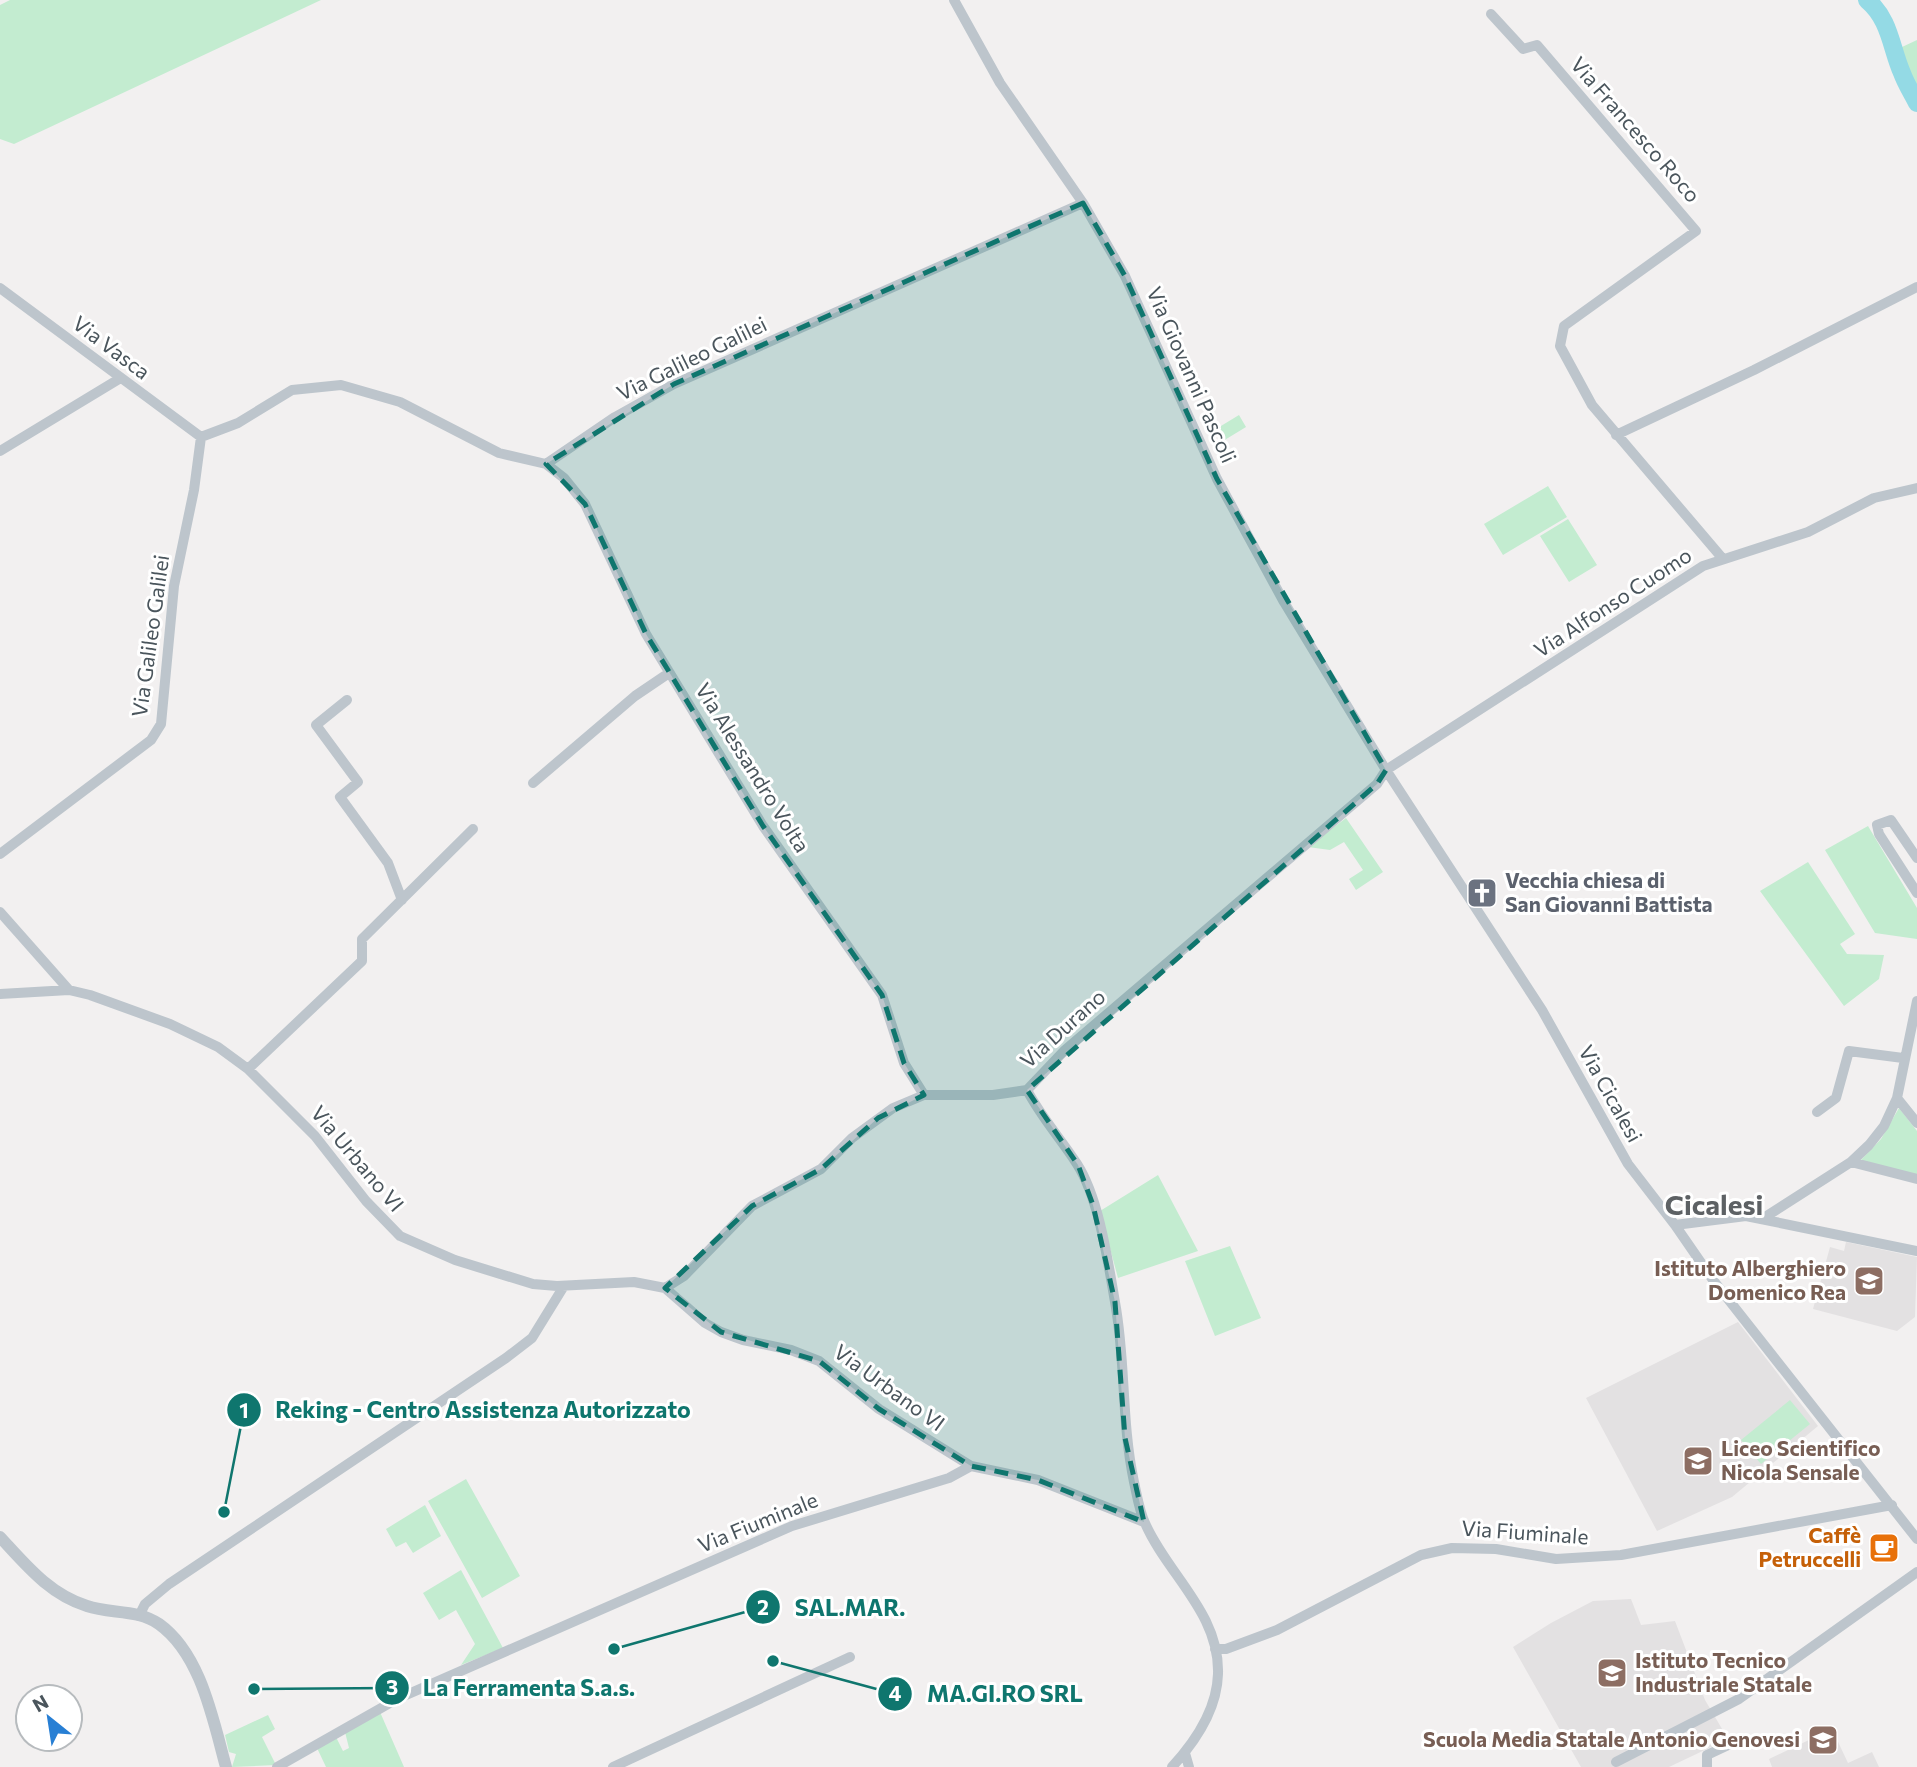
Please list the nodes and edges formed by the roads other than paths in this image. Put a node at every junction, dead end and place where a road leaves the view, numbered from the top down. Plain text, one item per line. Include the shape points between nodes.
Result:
1 (954, 0) edge
2 (1491, 14) dead end
3 (1083, 203) junction
4 (1917, 287) edge
5 (0, 288) edge
6 (119, 379) junction
7 (1616, 435) junction
8 (201, 437) junction
9 (0, 450) edge
10 (546, 464) junction
11 (1917, 488) edge
12 (1723, 559) junction
13 (669, 673) junction
14 (347, 700) dead end
15 (1385, 770) junction
16 (533, 783) dead end
17 (473, 829) dead end
18 (0, 854) edge
19 (1917, 858) edge
20 (1917, 893) edge
21 (402, 900) junction
22 (0, 912) edge
23 (69, 990) junction
24 (0, 994) edge
25 (1917, 1001) edge
26 (1903, 1058) junction
27 (248, 1069) junction
28 (1027, 1090) junction
29 (925, 1094) junction
30 (1897, 1098) junction
31 (1817, 1112) dead end
32 (1917, 1123) edge
33 (1851, 1162) junction
34 (1917, 1179) edge
35 (1762, 1219) junction
36 (1675, 1225) junction
37 (1917, 1251) edge
38 (564, 1286) junction
39 (665, 1288) junction
40 (971, 1466) junction
41 (1892, 1505) junction
42 (1144, 1522) junction
43 (0, 1537) edge
44 (1917, 1539) edge
45 (1917, 1572) edge
46 (139, 1616) junction
47 (1215, 1649) junction
48 (850, 1657) dead end
49 (1741, 1739) dead end
50 (1185, 1753) junction
51 (1616, 1762) dead end
52 (226, 1767) edge
53 (277, 1767) edge
54 (613, 1767) edge
55 (1172, 1767) edge
56 (1189, 1767) edge
57 (1707, 1767) edge

1 - 3 street, Via Giovanni Pascoli via 1000,83
2 - 7 street, Via Francesco Roco via 1523,49 1537,45 1696,231 1564,326 1560,346 1592,405
3 - 10 street, Via Galileo Galilei via 674,384
3 - 15 street, Via Giovanni Pascoli via 1125,276 1217,479
4 - 7 street
5 - 6 street, Via Vasca
6 - 8 street, Via Vasca
6 - 9 street
7 - 12 street, Via Francesco Roco
8 - 10 street via 238,423 292,390 341,385 400,402 499,453
8 - 18 street, Via Galileo Galilei via 174,586 161,724 151,740
10 - 13 street, Via Alessandro Volta via 585,504
11 - 12 street, Via Alfonso Cuomo via 1874,498 1771,547
12 - 15 street, Via Alfonso Cuomo via 1683,578
13 - 16 street
13 - 29 street, Via Alessandro Volta via 763,826 882,995 904,1063
14 - 21 street via 316,725 358,782 340,797 388,863
15 - 28 street, Via Durano via 1377,784 1065,1050
15 - 36 street, Via Cicalesi via 1542,1010 1628,1164
17 - 21 street
19 - 20 street via 1891,820 1877,825
21 - 27 street via 362,939 362,961
22 - 23 street
23 - 24 street, Via Urbano VI
23 - 27 street, Via Urbano VI via 189,1031
25 - 26 street
26 - 30 street
26 - 31 street via 1849,1051 1836,1098
27 - 38 street, Via Urbano VI via 315,1136 400,1236 494,1273 533,1284
28 - 29 street, Via Durano via 993,1095
28 - 42 street via 1078,1165 1093,1205 1115,1302 1125,1438
29 - 39 street, Via Durano via 878,1118 821,1169 752,1206 684,1276
30 - 32 street
30 - 33 street via 1884,1126
33 - 34 street
33 - 35 street
35 - 36 street via 1730,1217
35 - 37 street
36 - 41 street, Via Cicalesi via 1713,1280
38 - 39 street, Via Urbano VI via 634,1282
38 - 46 street via 532,1338 169,1584 145,1604
39 - 40 street, Via Urbano VI via 721,1332 819,1361 879,1409
40 - 42 street, Via Urbano VI via 1038,1480
40 - 53 street, Via Fiuminale via 949,1478 792,1526 397,1699
41 - 44 street, Via Cicalesi
41 - 47 street, Via Fiuminale via 1621,1555 1556,1559 1496,1549 1452,1548 1421,1555 1277,1630
42 - 47 street via 1193,1598
43 - 46 street via 60,1595 99,1610
45 - 51 street via 1739,1699
46 - 52 street via 170,1634 193,1667
47 - 50 street via 1218,1674 1213,1697 1200,1733
48 - 54 street
49 - 57 street via 1707,1755
50 - 55 street
50 - 56 street

